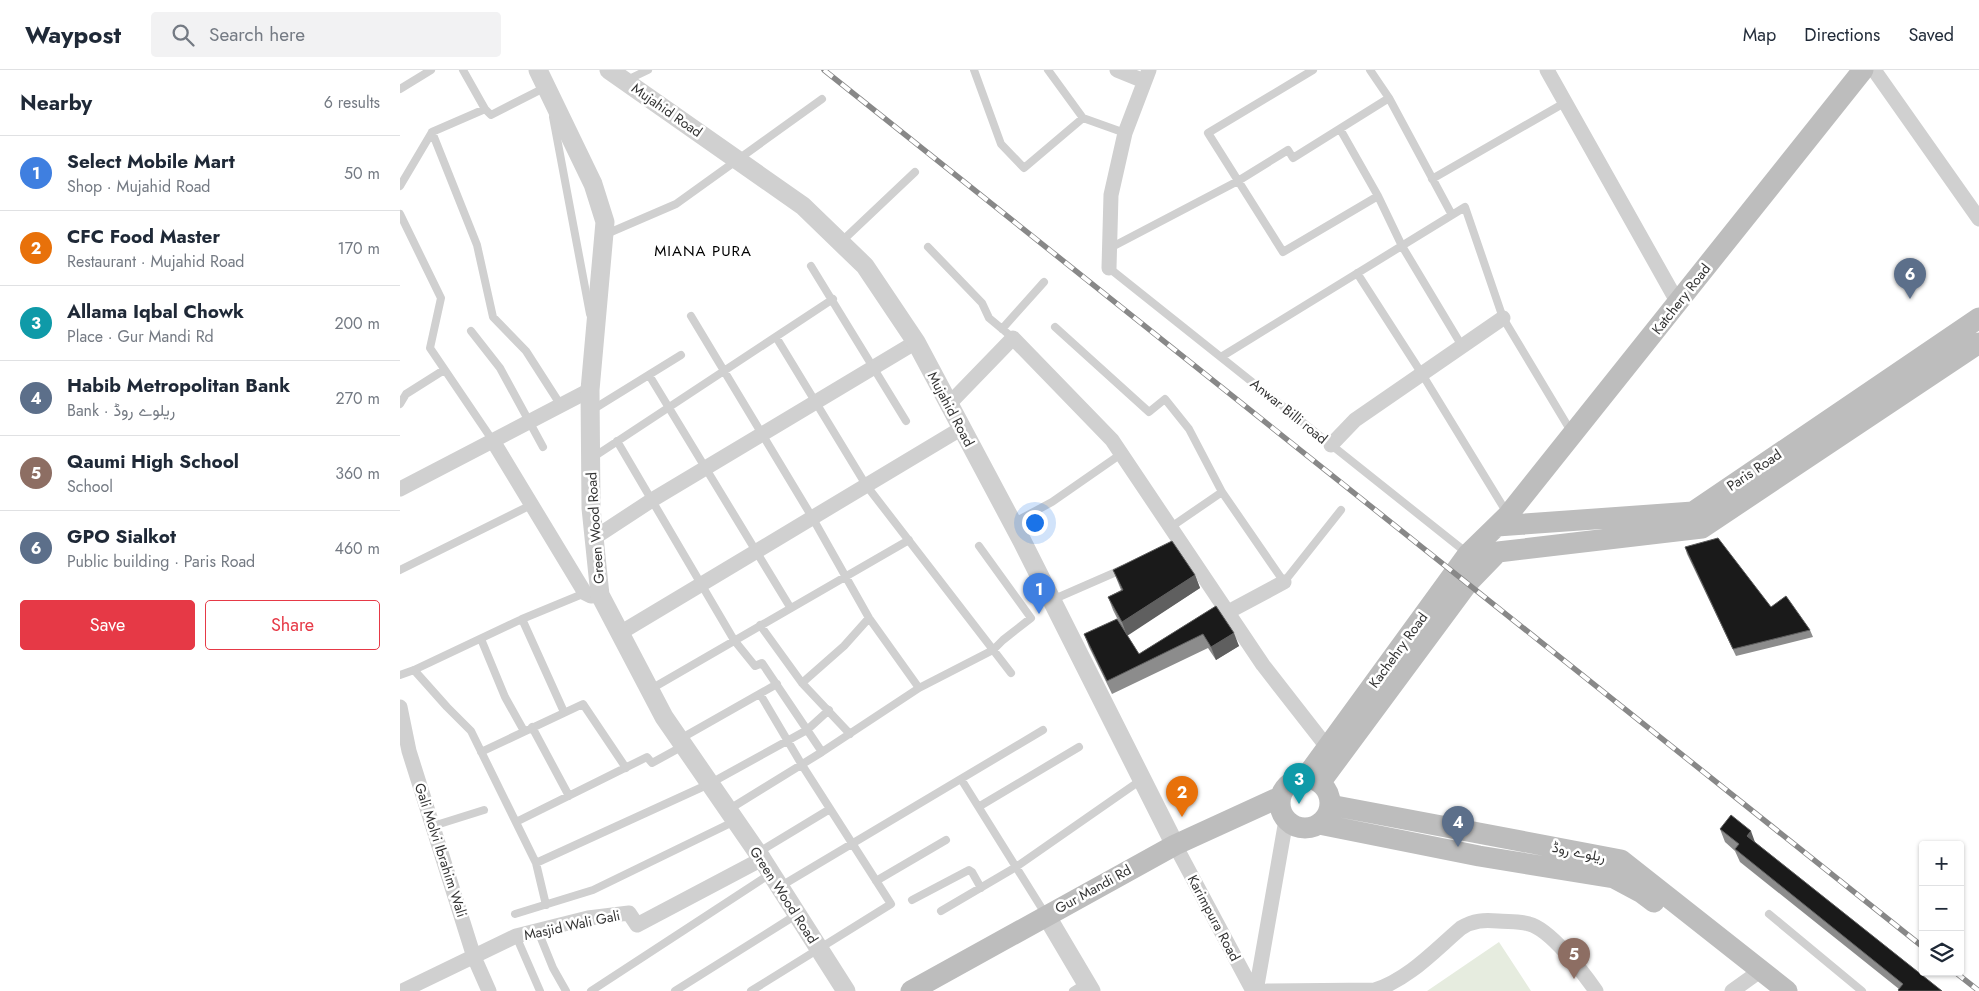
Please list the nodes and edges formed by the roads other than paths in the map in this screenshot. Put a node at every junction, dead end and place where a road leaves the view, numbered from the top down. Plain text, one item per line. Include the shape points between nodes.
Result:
1 (431, 70) edge
2 (463, 70) edge
3 (609, 70) edge
4 (648, 70) edge
5 (974, 70) edge
6 (1048, 70) edge
7 (1117, 70) edge
8 (1313, 70) edge
9 (1370, 70) edge
10 (1547, 70) edge
11 (1863, 70) edge
12 (1874, 70) edge
13 (1146, 76) edge
14 (626, 81) junction
15 (544, 82) edge
16 (400, 89) edge
17 (1388, 98) junction
18 (822, 99) dead end
19 (1566, 102) junction
20 (485, 109) junction
21 (1083, 118) junction
22 (1340, 128) junction
23 (432, 132) junction
24 (1125, 133) junction
25 (739, 160) junction
26 (915, 172) dead end
27 (1432, 179) junction
28 (1238, 181) junction
29 (400, 186) edge
30 (1378, 196) junction
31 (400, 214) edge
32 (1452, 215) junction
33 (1979, 219) edge
34 (604, 235) junction
35 (841, 242) junction
36 (1402, 246) junction
37 (928, 247) dead end
38 (1110, 248) junction
39 (811, 266) dead end
40 (1109, 268) joint
41 (1357, 273) junction
42 (1044, 282) dead end
43 (833, 299) junction
44 (1678, 303) junction
45 (691, 316) dead end
46 (1503, 318) junction
47 (1979, 318) edge
48 (1055, 327) dead end
49 (471, 331) dead end
50 (1008, 334) junction
51 (776, 337) junction
52 (594, 340) junction
53 (916, 342) junction
54 (1979, 343) edge
55 (1462, 346) junction
56 (681, 355) dead end
57 (1221, 357) junction
58 (1938, 358) junction
59 (875, 367) junction
60 (444, 370) junction
61 (724, 371) junction
62 (1422, 374) junction
63 (649, 375) junction
64 (590, 390) junction
65 (816, 402) junction
66 (400, 404) edge
67 (560, 404) junction
68 (949, 404) junction
69 (669, 408) junction
70 (590, 411) junction
71 (906, 420) dead end
72 (529, 421) junction
73 (962, 428) junction
74 (763, 434) junction
75 (1573, 435) junction
76 (493, 441) junction
77 (617, 441) junction
78 (1331, 445) junction
79 (543, 447) dead end
80 (1121, 454) junction
81 (590, 459) junction
82 (706, 468) junction
83 (866, 485) junction
84 (400, 489) edge
85 (1222, 492) junction
86 (652, 500) junction
87 (531, 505) junction
88 (1341, 510) dead end
89 (812, 517) junction
90 (1502, 521) junction
91 (1679, 522) junction
92 (1012, 523) junction
93 (1173, 537) junction
94 (594, 538) junction
95 (908, 540) junction
96 (979, 546) dead end
97 (756, 550) junction
98 (1498, 552) joint
99 (1135, 563) edge
100 (1461, 564) junction
101 (400, 570) edge
102 (844, 576) junction
103 (1284, 582) junction
104 (702, 583) junction
105 (593, 594) junction
106 (1052, 600) junction
107 (790, 608) junction
108 (1228, 612) junction
109 (868, 618) junction
110 (522, 619) junction
111 (760, 625) junction
112 (620, 633) junction
113 (481, 639) junction
114 (734, 640) junction
115 (993, 650) junction
116 (414, 670) junction
117 (1011, 673) dead end
118 (400, 674) edge
119 (802, 683) junction
120 (777, 684) junction
121 (919, 688) junction
122 (650, 690) junction
123 (760, 694) junction
124 (400, 707) edge
125 (828, 710) junction
126 (564, 712) junction
127 (528, 729) junction
128 (807, 730) junction
129 (1043, 730) dead end
130 (850, 734) junction
131 (787, 740) junction
132 (681, 743) junction
133 (1079, 747) dead end
134 (1327, 747) junction
135 (481, 752) junction
136 (822, 752) junction
137 (802, 765) junction
138 (626, 768) junction
139 (962, 778) junction
140 (1141, 780) junction
141 (1312, 781) junction
142 (708, 784) junction
143 (568, 796) junction
144 (1280, 797) junction
145 (1330, 805) junction
146 (980, 806) junction
147 (830, 809) junction
148 (484, 810) dead end
149 (732, 816) junction
150 (1286, 820) junction
151 (516, 822) junction
152 (1319, 824) junction
153 (433, 826) junction
154 (946, 840) dead end
155 (852, 845) junction
156 (1174, 845) junction
157 (536, 863) junction
158 (767, 868) junction
159 (1016, 868) junction
160 (876, 881) junction
161 (981, 888) junction
162 (912, 900) dead end
163 (546, 905) junction
164 (942, 911) dead end
165 (515, 914) dead end
166 (1769, 914) dead end
167 (796, 915) junction
168 (1046, 915) junction
169 (538, 931) junction
170 (516, 936) junction
171 (819, 948) junction
172 (474, 957) junction
173 (1756, 974) junction
174 (1084, 988) edge
175 (402, 991) edge
176 (489, 991) edge
177 (540, 991) edge
178 (566, 991) edge
179 (591, 991) edge
180 (675, 991) edge
181 (751, 991) edge
182 (846, 991) edge
183 (911, 991) edge
184 (1255, 991) edge
185 (1267, 991) edge
186 (1376, 991) edge
187 (1596, 991) edge
188 (1732, 991) edge
189 (1769, 991) edge
190 (1787, 991) edge
191 (1862, 991) edge

1 - 16 lane
2 - 20 lane
3 - 14 street, Mujahid Road
4 - 14 lane
5 - 21 lane via 1001,144 1024,168
6 - 21 lane
7 - 13 street
8 - 28 lane via 1208,133
9 - 17 lane
10 - 19 street
11 - 44 main road, Katchery Road
12 - 33 street
13 - 24 street
14 - 25 street, Mujahid Road
15 - 20 lane via 491,115
15 - 34 street, Green Wood Road via 593,184 605,222
15 - 52 lane
17 - 22 lane
17 - 27 lane
18 - 25 lane
19 - 27 lane
19 - 44 street
20 - 23 lane
21 - 24 lane
22 - 28 lane via 1294,158 1288,150
22 - 30 lane
23 - 29 lane
23 - 67 lane via 477,246 493,317 526,350
24 - 38 street via 1111,195
25 - 34 lane via 676,204
25 - 35 street, Mujahid Road via 803,206
26 - 35 lane
27 - 32 lane
28 - 30 lane via 1283,252
28 - 38 lane
30 - 36 lane
31 - 60 lane via 441,298 430,348
32 - 36 lane
32 - 46 lane via 1465,207
34 - 52 street, Green Wood Road
35 - 53 street, Mujahid Road via 865,266
36 - 41 lane
36 - 55 lane
37 - 50 lane via 982,303 989,318
38 - 40 street
39 - 43 lane
40 - 57 lane, Anwar Billi road
41 - 57 lane
41 - 62 lane
42 - 50 lane
43 - 51 lane
43 - 59 lane
44 - 75 main road, Katchery Road
45 - 61 lane
46 - 55 street
46 - 75 lane
47 - 58 main road, Paris Road
48 - 85 lane via 1149,412 1165,399 1189,430
49 - 72 lane via 500,368
50 - 68 street
50 - 80 street via 1112,440
51 - 61 lane
51 - 65 lane
52 - 64 street, Green Wood Road
53 - 59 street
53 - 68 street, Mujahid Road
54 - 58 main road, Paris Road
55 - 62 street
56 - 63 lane
57 - 78 lane, Anwar Billi road
58 - 91 main road, Paris Road
59 - 65 street
59 - 71 lane
60 - 66 lane via 406,394
60 - 76 lane
61 - 69 lane
61 - 74 lane
62 - 78 street via 1355,420
62 - 90 lane
63 - 69 lane
63 - 70 lane
64 - 67 street
64 - 70 street, Green Wood Road
65 - 74 street
65 - 83 lane
67 - 72 street
68 - 73 street, Mujahid Road
69 - 77 lane
69 - 82 lane
70 - 81 street, Green Wood Road
72 - 76 street
72 - 79 lane
73 - 83 street
73 - 92 street, Mujahid Road
74 - 82 street
74 - 89 lane
75 - 90 main road, Katchery Road
76 - 84 street
76 - 87 street
77 - 81 lane
77 - 86 lane
78 - 100 lane, Anwar Billi road
80 - 92 lane via 1052,502
80 - 93 street
81 - 94 street, Green Wood Road
82 - 86 street
82 - 97 lane
83 - 89 street
83 - 95 lane
85 - 93 lane
85 - 103 lane
86 - 94 street
86 - 104 lane
87 - 101 lane
87 - 105 street
88 - 103 lane
89 - 97 street
89 - 102 lane
90 - 91 main road, Paris Road
90 - 100 main road, Kachehry Road
91 - 98 main road, Paris Road
92 - 106 street, Mujahid Road
93 - 108 street
94 - 105 street, Green Wood Road
95 - 102 lane
95 - 115 lane
96 - 115 lane via 1031,618
97 - 104 street
97 - 107 lane
98 - 141 main road, Kachehry Road via 1468,583
99 - 106 lane
100 - 134 main road, Kachehry Road
102 - 107 lane
102 - 109 lane
103 - 108 street
104 - 112 street
104 - 114 lane
105 - 110 lane
105 - 112 street, Green Wood Road
106 - 140 street, Mujahid Road
107 - 111 lane
108 - 134 street via 1263,665
109 - 119 lane via 844,646
109 - 121 lane
110 - 113 lane
110 - 126 lane
111 - 114 lane
111 - 119 lane
112 - 122 street, Green Wood Road
113 - 116 lane
113 - 127 lane via 506,697
114 - 120 lane via 755,666 762,663
114 - 122 lane
115 - 117 lane
115 - 121 lane
116 - 118 lane
116 - 135 lane via 471,730
119 - 125 lane
120 - 123 lane
120 - 128 lane
121 - 130 lane
122 - 132 street, Green Wood Road
123 - 131 lane
123 - 132 lane
124 - 153 street, Gali Molvi Ibrahim Wali via 409,751
125 - 128 lane
125 - 130 lane
126 - 127 lane
126 - 138 lane via 582,704
127 - 135 lane
127 - 143 lane
128 - 131 lane
128 - 136 lane
129 - 139 lane
130 - 136 lane
131 - 137 lane
131 - 142 lane
132 - 138 lane via 652,763 647,757
132 - 142 street, Green Wood Road
133 - 146 lane
134 - 141 main road, Kachehry Road
135 - 151 lane
136 - 137 lane
137 - 147 lane
137 - 149 lane
138 - 143 lane
139 - 146 lane
139 - 155 lane
140 - 156 street, Mujahid Road
140 - 159 lane
141 - 144 main road via 1289,783
141 - 145 main road via 1329,797
142 - 149 street, Green Wood Road
142 - 157 lane
143 - 151 lane
144 - 150 main road
144 - 156 main road, Gur Mandi Rd
145 - 152 main road
145 - 173 main road, ریلوے روڈ via 1621,860
146 - 159 lane
147 - 155 lane
147 - 158 lane
148 - 153 lane
149 - 158 street, Green Wood Road
149 - 163 lane via 593,890
150 - 152 main road via 1301,828
150 - 184 street
151 - 157 lane
152 - 173 main road via 1479,856 1614,878 1642,893
153 - 172 street, Gali Molvi Ibrahim Wali
154 - 160 lane
155 - 158 lane
155 - 160 lane
156 - 168 main road, Gur Mandi Rd
156 - 184 street, Karimpura Road
157 - 163 lane
158 - 167 street, Green Wood Road
158 - 169 street, Masjid Wali Gali via 637,925 629,913 588,918
158 - 179 lane
159 - 161 lane
159 - 168 lane
160 - 171 lane via 891,904
161 - 162 lane via 972,872 966,870
161 - 164 lane
163 - 165 lane
166 - 191 lane
167 - 171 street, Green Wood Road
167 - 180 lane
168 - 174 street
168 - 183 main road, Gur Mandi Rd
169 - 170 street, Masjid Wali Gali
169 - 178 lane
170 - 172 street, Masjid Wali Gali
170 - 177 lane
171 - 181 lane
171 - 182 street, Green Wood Road
172 - 175 street, Masjid Wali Gali
172 - 176 street, Gali Molvi Ibrahim Wali
173 - 188 street
173 - 189 main road
173 - 190 main road, ریلوے روڈ
185 - 186 street
186 - 187 street via 1402,978 1469,923 1481,920 1528,923 1543,930

